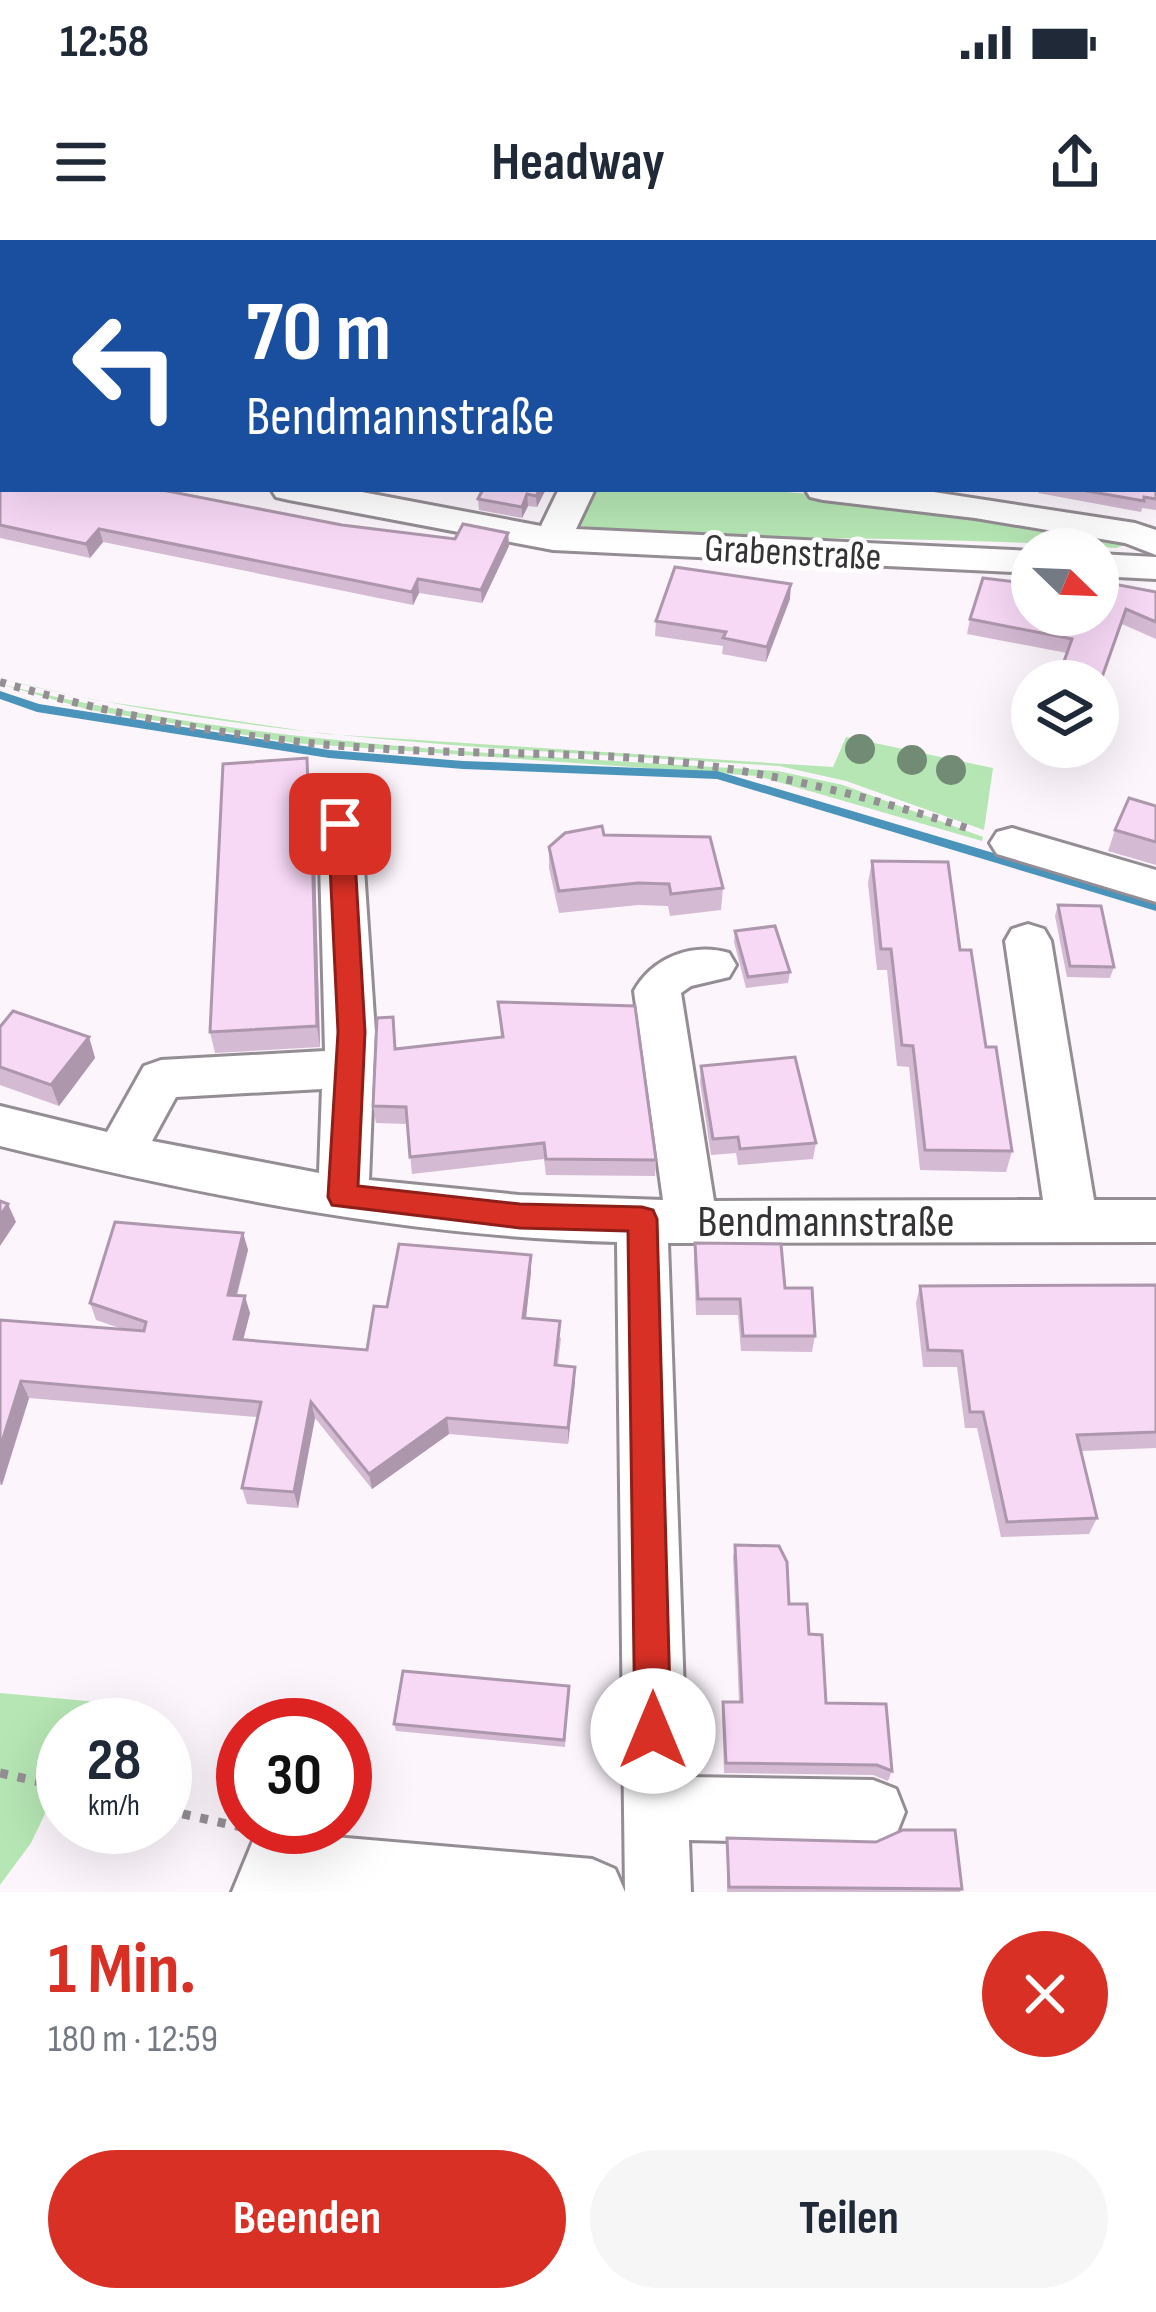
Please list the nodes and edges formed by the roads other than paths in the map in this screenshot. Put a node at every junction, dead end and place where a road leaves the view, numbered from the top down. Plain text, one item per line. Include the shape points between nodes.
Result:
1 (305, 492) edge
2 (576, 492) edge
3 (848, 492) edge
4 (554, 539) junction
5 (1156, 544) edge
6 (1011, 561) edge
7 (1119, 566) edge
8 (1156, 568) edge
9 (340, 824) dead end
10 (1012, 843) road end
11 (1156, 886) edge
12 (1028, 940) dead end
13 (713, 965) dead end
14 (347, 1069) junction
15 (0, 1126) edge
16 (119, 1156) junction
17 (343, 1197) junction
18 (667, 1219) junction
19 (1072, 1220) junction
20 (1156, 1221) edge
21 (654, 1808) junction
22 (873, 1812) dead end
23 (265, 1892) edge
24 (592, 1892) edge
25 (658, 1892) edge

1 - 4 street, Grabenstraße
2 - 4 street
3 - 5 street, Grabenstraße via 1135,534
4 - 6 street, Grabenstraße
7 - 8 street
9 - 14 street
10 - 11 street
12 - 19 street
13 - 18 street via 678,971 657,991
14 - 16 street via 161,1078
14 - 17 street
15 - 16 street, Bendmannstraße
16 - 17 street, Bendmannstraße
17 - 18 street, Bendmannstraße via 520,1216
18 - 19 street, Bendmannstraße
18 - 21 street
19 - 20 street, Bendmannstraße
21 - 22 street
21 - 25 street
23 - 24 street via 276,1864

